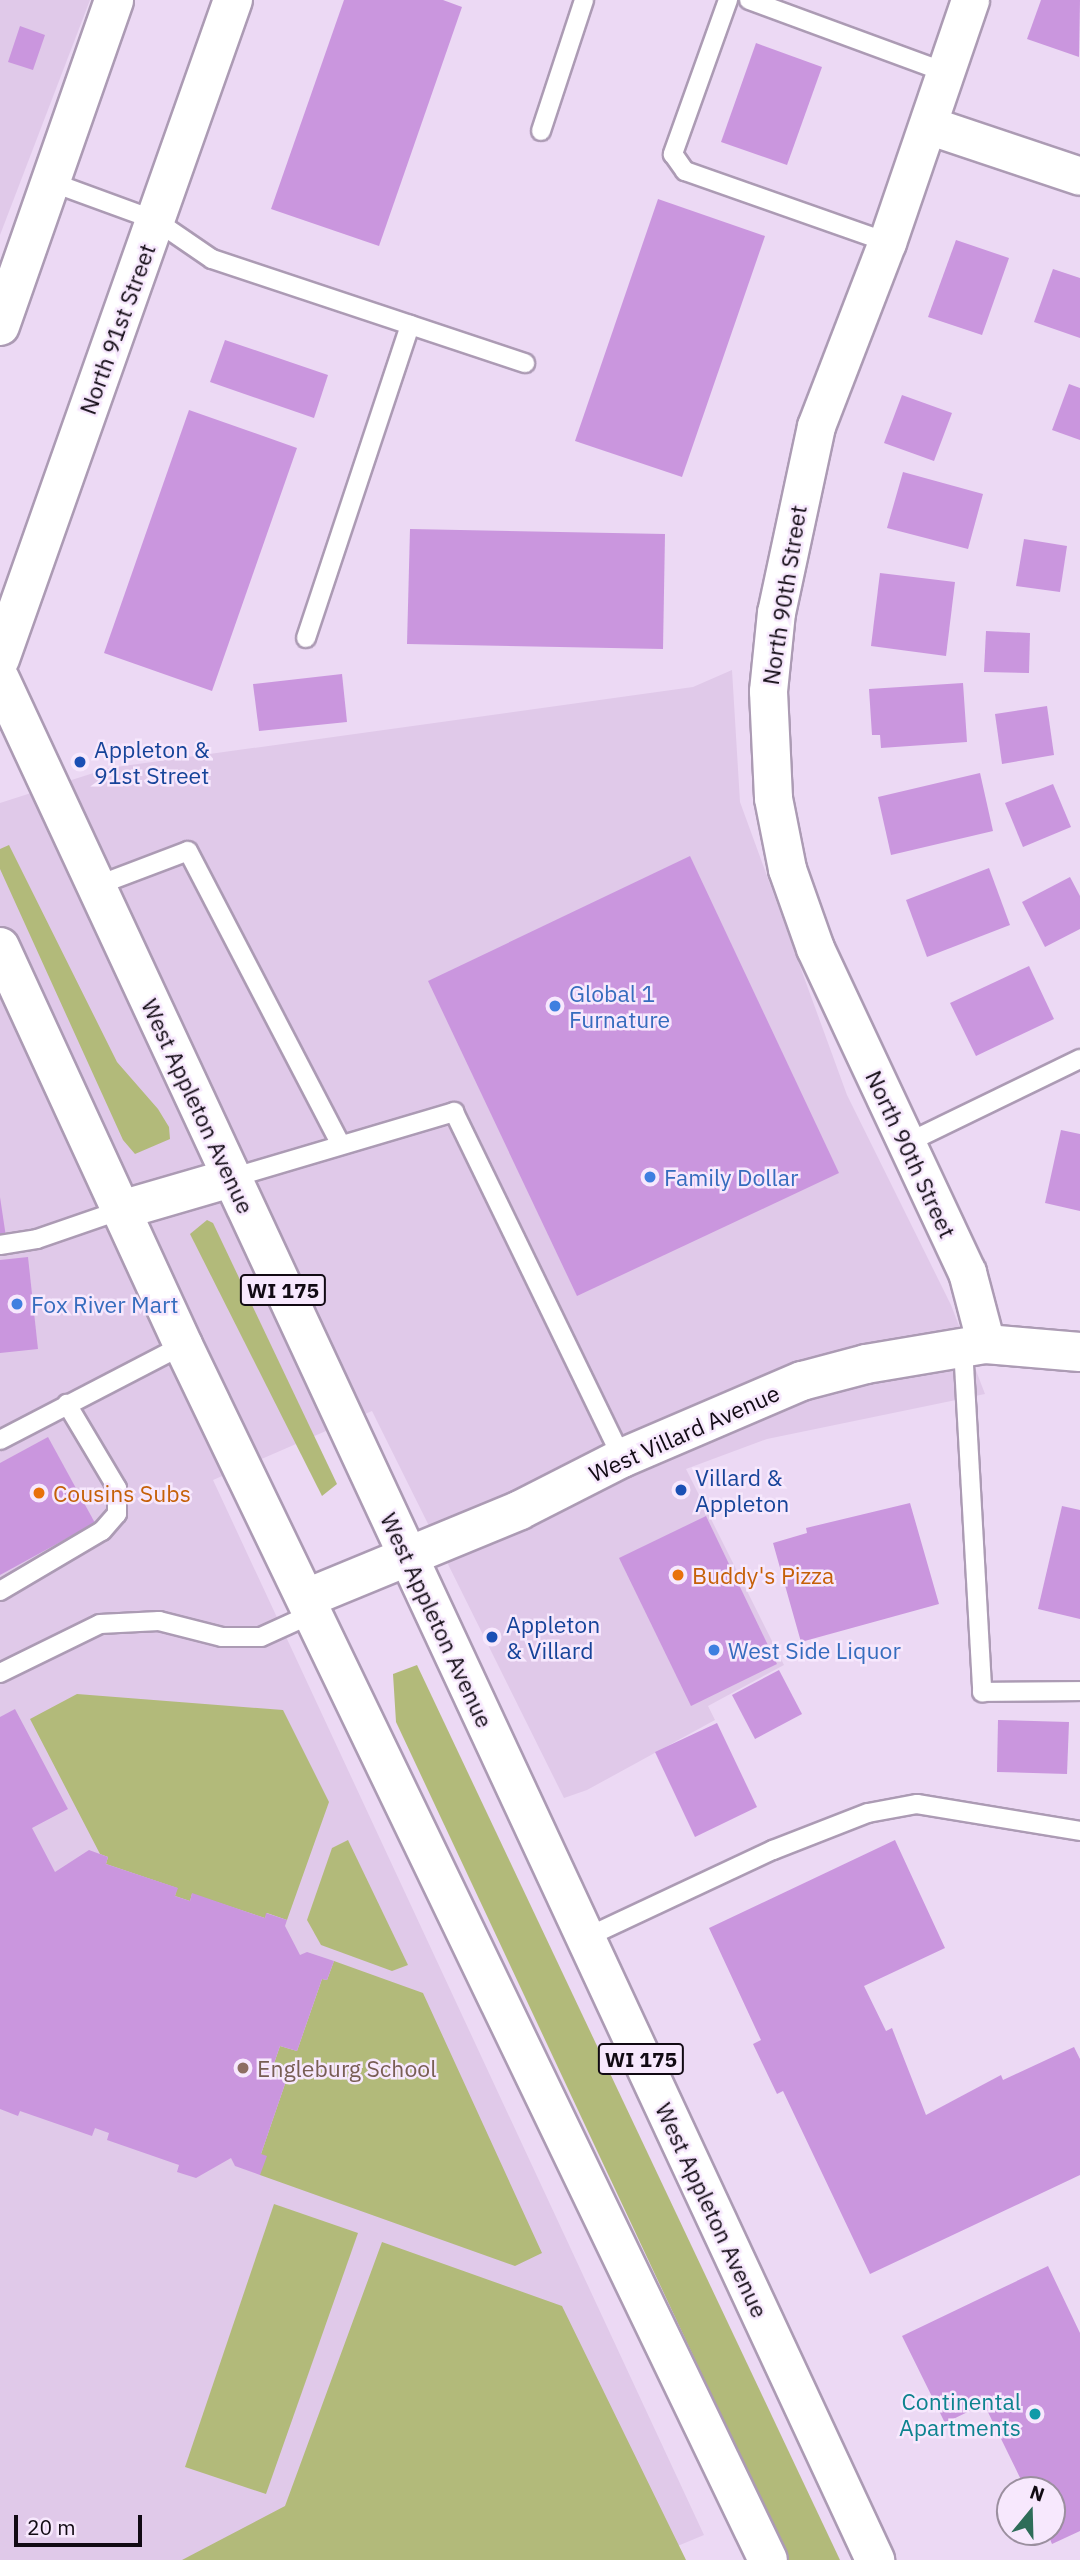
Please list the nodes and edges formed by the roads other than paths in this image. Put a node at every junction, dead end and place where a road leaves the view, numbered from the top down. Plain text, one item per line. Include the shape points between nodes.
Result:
1 (114, 0) edge
2 (233, 0) edge
3 (584, 0) edge
4 (728, 0) edge
5 (749, 0) edge
6 (970, 0) edge
7 (945, 72) junction
8 (928, 125) junction
9 (541, 131) dead end
10 (1080, 176) edge
11 (51, 182) junction
12 (155, 220) junction
13 (887, 242) junction
14 (410, 325) junction
15 (0, 326) edge
16 (526, 363) dead end
17 (306, 638) dead end
18 (0, 659) edge
19 (0, 679) edge
20 (96, 886) junction
21 (0, 947) edge
22 (0, 1004) edge
23 (49, 1053) junction
24 (1080, 1059) edge
25 (905, 1144) junction
26 (341, 1145) junction
27 (231, 1178) junction
28 (121, 1210) junction
29 (0, 1245) edge
30 (183, 1345) junction
31 (974, 1346) junction
32 (1080, 1352) edge
33 (67, 1404) junction
34 (0, 1440) edge
35 (622, 1458) junction
36 (408, 1558) junction
37 (0, 1591) edge
38 (310, 1606) junction
39 (0, 1673) edge
40 (1080, 1690) edge
41 (1080, 1831) edge
42 (585, 1937) junction
43 (768, 2560) edge
44 (875, 2560) edge

1 - 11 main road
2 - 12 main road, North 91st Street
3 - 9 lane
4 - 13 lane via 673,154 685,171
5 - 7 lane
6 - 7 street, North 90th Street
7 - 8 street, North 90th Street
8 - 10 street
8 - 13 street, North 90th Street
11 - 12 lane
11 - 15 main road
12 - 14 lane via 212,259
12 - 18 main road, North 91st Street
13 - 25 street, North 90th Street via 817,426 780,589 768,691 773,798 788,869 815,948
14 - 16 lane
14 - 17 lane
19 - 20 main road, West Appleton Avenue / WI 175
20 - 26 lane via 188,851
20 - 27 main road, West Appleton Avenue / WI 175
21 - 23 main road
22 - 23 main road via 29,1028
23 - 28 main road
24 - 25 lane
25 - 31 street, North 90th Street via 967,1272
26 - 27 lane
26 - 35 lane via 454,1112
27 - 28 main road
27 - 36 main road, West Appleton Avenue / WI 175
28 - 29 lane via 37,1240
28 - 30 main road
30 - 33 lane
30 - 38 main road
31 - 32 main road, West Villard Avenue
31 - 35 main road, West Villard Avenue via 866,1364 802,1381
31 - 40 lane via 982,1692
33 - 34 lane
33 - 37 lane via 117,1488 117,1514 102,1531
35 - 36 main road, West Villard Avenue via 520,1510
36 - 38 main road, West Villard Avenue
36 - 42 main road, West Appleton Avenue / WI 175
38 - 39 lane via 261,1637 222,1637 159,1621 100,1624
38 - 43 main road
41 - 42 lane via 917,1804 867,1813 773,1850
42 - 44 main road, West Appleton Avenue / WI 175

